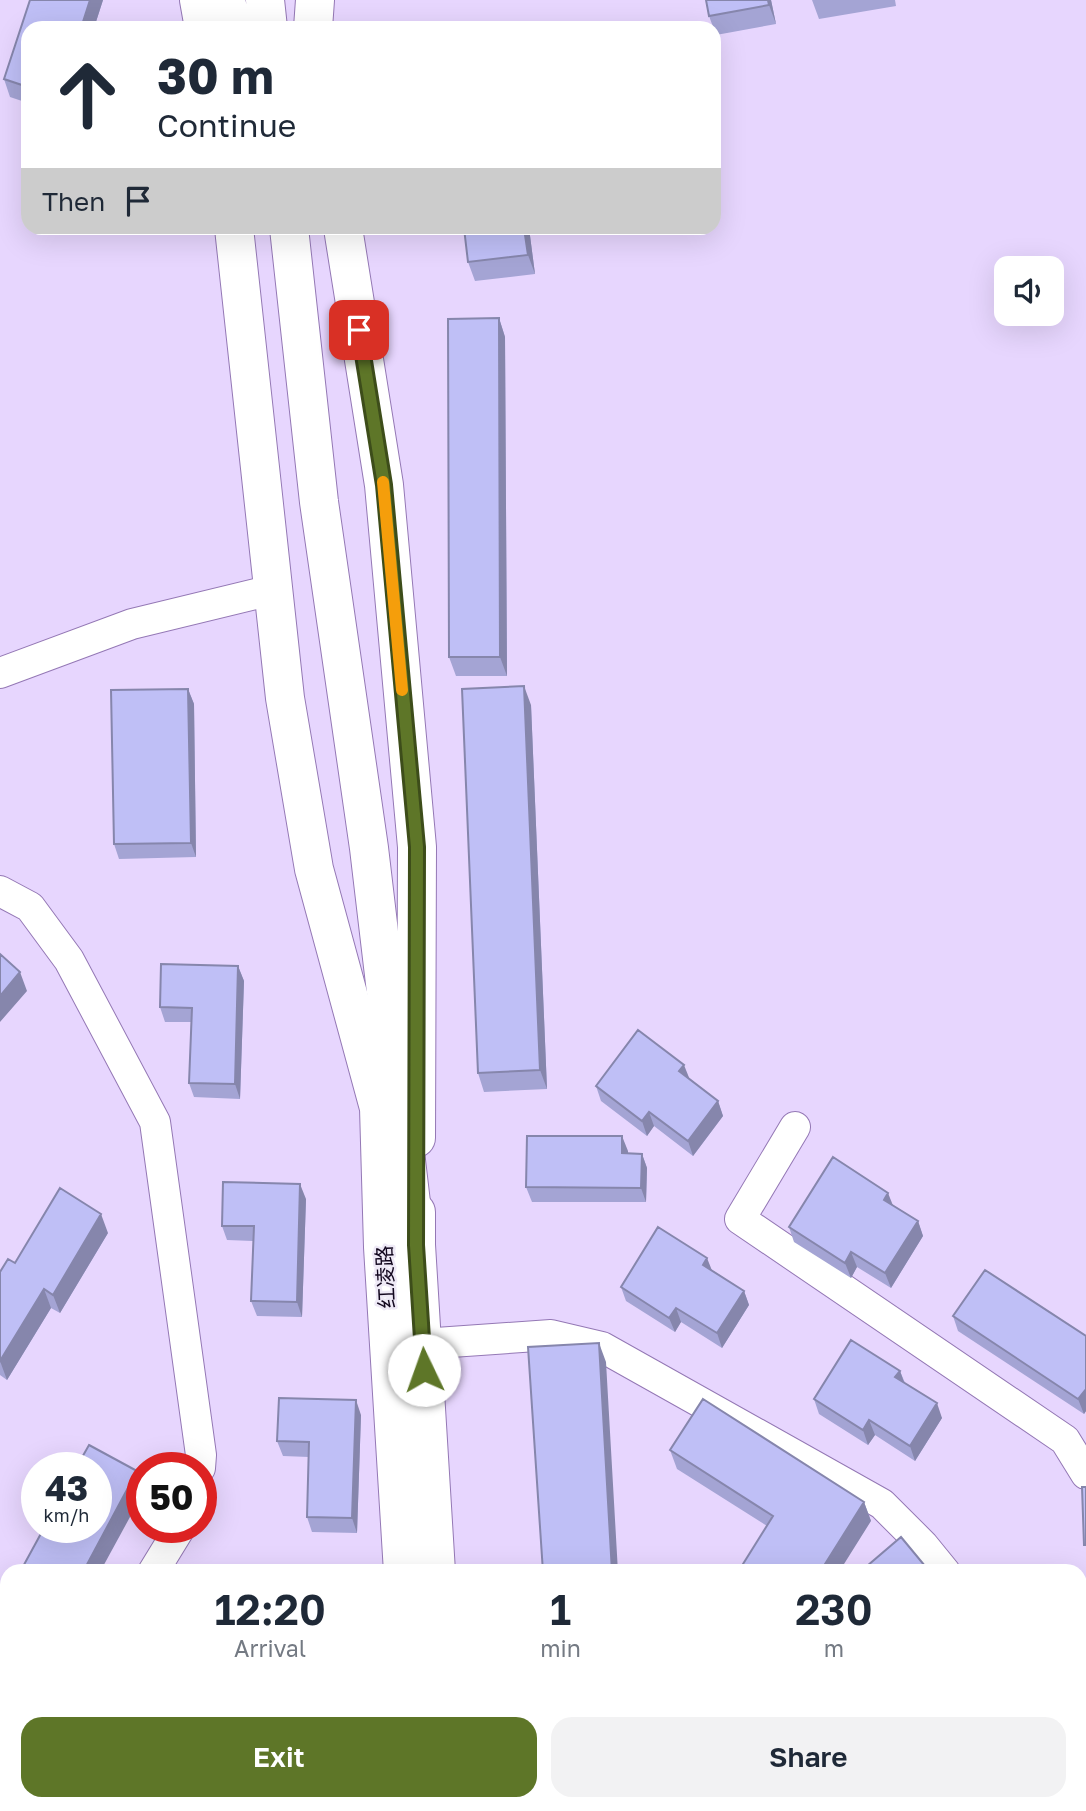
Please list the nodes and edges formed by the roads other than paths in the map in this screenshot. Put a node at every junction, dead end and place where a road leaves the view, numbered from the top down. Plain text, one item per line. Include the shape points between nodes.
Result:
1 (199, 0) edge
2 (226, 0) edge
3 (265, 0) edge
4 (300, 0) edge
5 (316, 0) edge
6 (203, 21) edge
7 (230, 21) edge
8 (267, 21) edge
9 (308, 21) edge
10 (312, 21) edge
11 (235, 235) edge
12 (290, 235) edge
13 (310, 235) edge
14 (344, 235) edge
15 (319, 502) junction
16 (272, 590) junction
17 (0, 673) edge
18 (369, 848) junction
19 (3, 896) edge
20 (379, 1108) junction
21 (795, 1127) dead end
22 (416, 1245) junction
23 (422, 1344) junction
24 (201, 1452) edge
25 (1086, 1474) edge
26 (171, 1543) edge
27 (158, 1564) edge
28 (403, 1564) edge
29 (436, 1564) edge
30 (939, 1564) edge

1 - 6 main road
2 - 7 main road
3 - 8 main road
4 - 9 main road
5 - 10 main road
11 - 16 main road
12 - 15 main road
13 - 15 main road
14 - 22 main road via 384,485 417,847
15 - 18 main road
16 - 17 street via 132,624
16 - 20 main road via 314,869
18 - 20 main road
18 - 22 main road
19 - 24 street via 30,907 69,960 155,1122
20 - 28 main road, 红凌路
21 - 25 street via 740,1219 1065,1440
22 - 23 main road, 红凌路
23 - 29 main road, 红凌路
23 - 30 street via 551,1335 602,1347 881,1504
26 - 27 street

